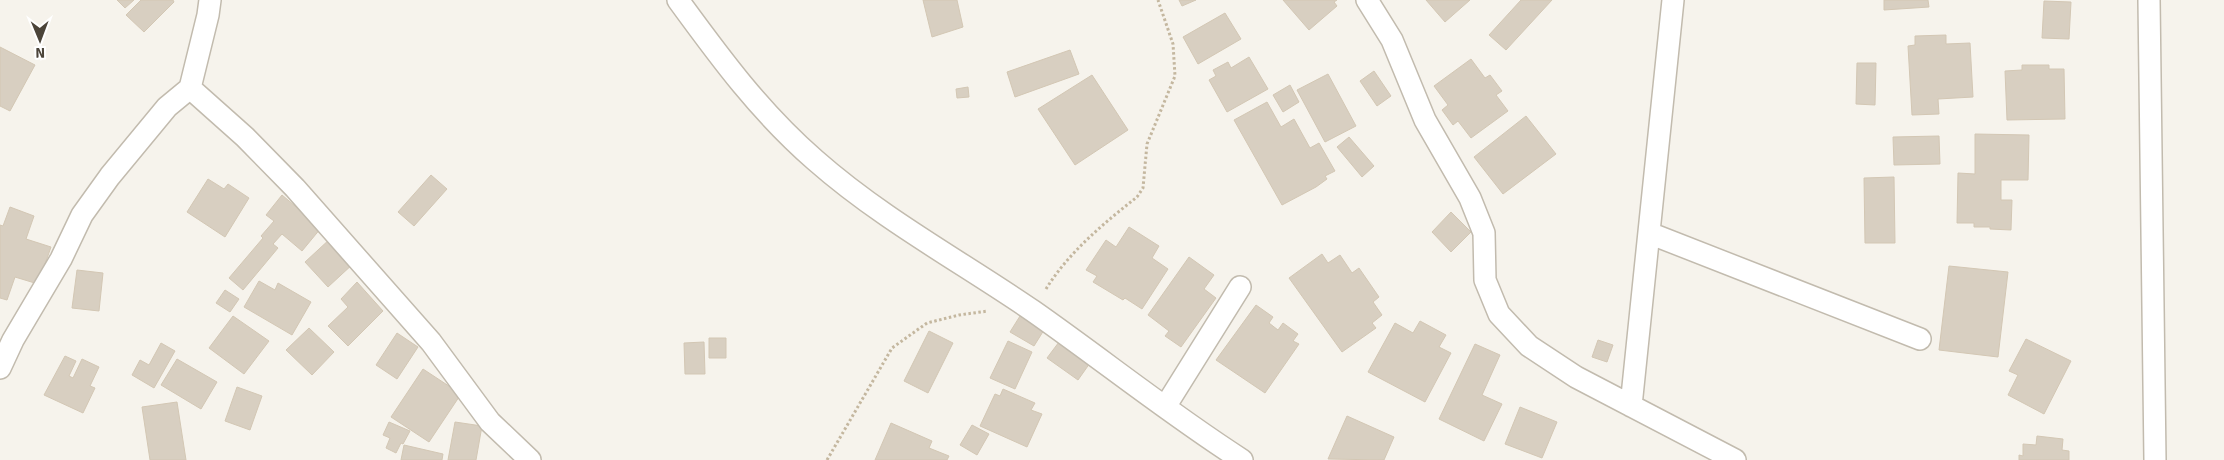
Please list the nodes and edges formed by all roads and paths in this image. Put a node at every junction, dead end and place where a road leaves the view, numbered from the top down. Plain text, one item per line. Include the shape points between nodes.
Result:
1 (210, 0) edge
2 (678, 0) edge
3 (1158, 0) edge
4 (1367, 0) edge
5 (1673, 0) edge
6 (2149, 0) edge
7 (190, 88) junction
8 (1649, 233) junction
9 (1240, 287) dead end
10 (1025, 307) junction
11 (1920, 339) dead end
12 (0, 368) edge
13 (1631, 406) junction
14 (1165, 407) junction
15 (530, 460) edge
16 (827, 460) edge
17 (1242, 460) edge
18 (1735, 460) edge
19 (2156, 460) edge

1 - 7 street
2 - 10 street via 733,75 816,160 878,210
3 - 10 path via 1174,44 1175,76 1147,144 1143,188 1074,254
4 - 13 street via 1392,40 1425,120 1470,198 1484,233 1485,280 1499,314 1529,346 1576,377
5 - 8 street
6 - 19 street
7 - 12 street via 167,107 82,215
7 - 15 street via 295,188 430,342 490,422
8 - 11 street
8 - 13 street
9 - 14 street
10 - 14 street
10 - 16 path via 959,315 927,323 892,348
13 - 18 street
14 - 17 street

